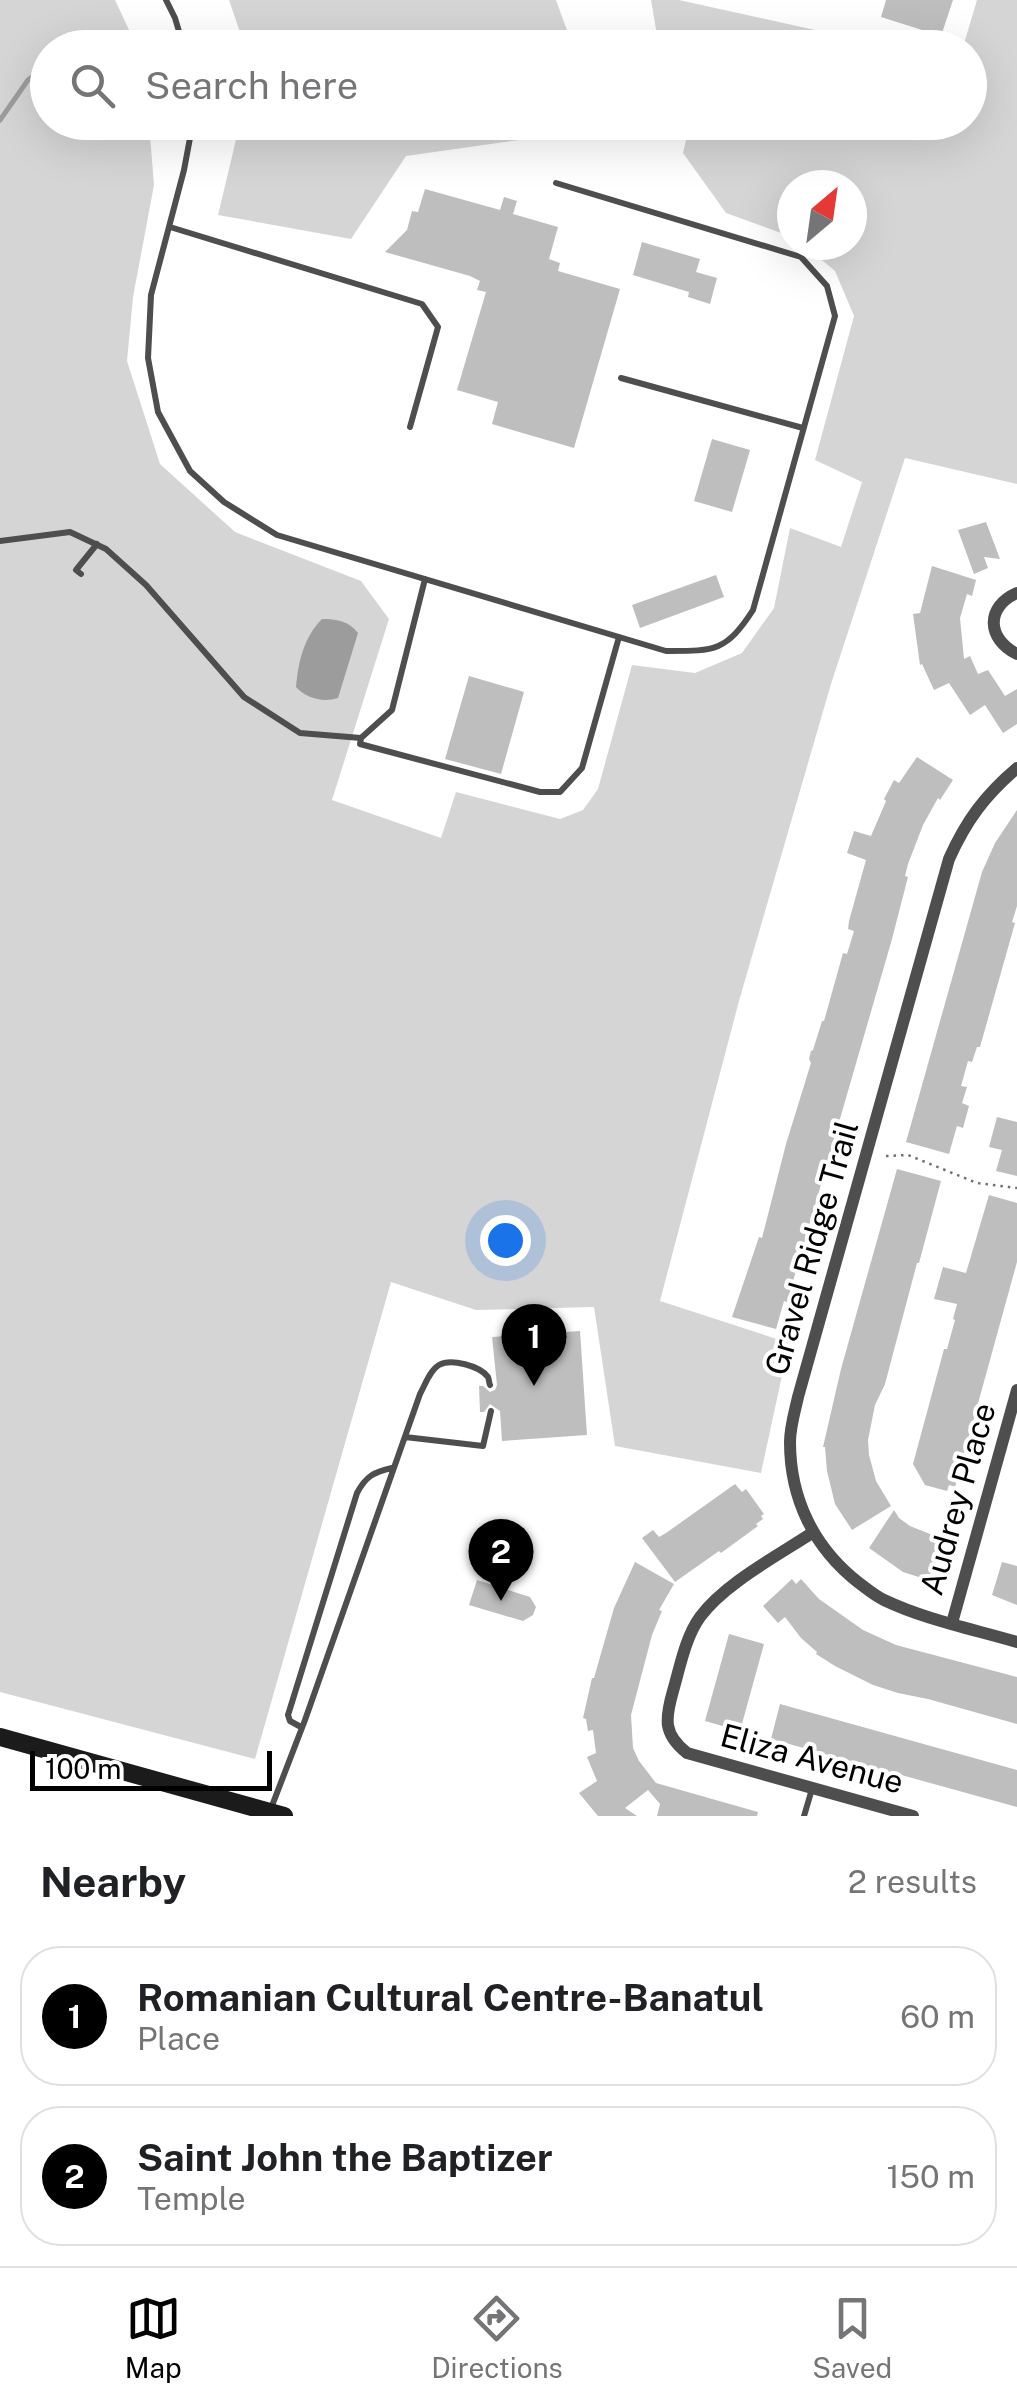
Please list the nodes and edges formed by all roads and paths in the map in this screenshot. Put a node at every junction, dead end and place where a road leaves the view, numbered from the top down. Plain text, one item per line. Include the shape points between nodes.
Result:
1 (166, 0) edge
2 (179, 30) edge
3 (189, 140) edge
4 (556, 183) dead end
5 (170, 227) junction
6 (620, 378) dead end
7 (410, 428) dead end
8 (804, 428) junction
9 (0, 540) edge
10 (96, 544) junction
11 (81, 574) dead end
12 (424, 579) junction
13 (1017, 593) edge
14 (619, 637) junction
15 (1017, 654) edge
16 (361, 738) junction
17 (1017, 768) edge
18 (886, 1156) dead end
19 (1017, 1188) edge
20 (490, 1386) dead end
21 (1017, 1390) edge
22 (491, 1411) dead end
23 (405, 1438) junction
24 (393, 1468) junction
25 (812, 1534) junction
26 (952, 1624) junction
27 (1017, 1642) edge
28 (301, 1728) junction
29 (0, 1737) edge
30 (812, 1788) junction
31 (277, 1814) edge
32 (906, 1815) edge
33 (804, 1816) edge

1 - 2 lane
3 - 5 lane
4 - 8 lane via 801,257 827,286 835,316
5 - 7 lane via 422,304 438,327
5 - 12 lane via 151,296 148,358 158,412 190,471 277,536
6 - 8 lane
8 - 14 lane via 753,610 736,636 708,650 666,651
9 - 10 lane via 70,532
10 - 11 lane via 76,570
10 - 16 lane via 146,585 244,697 300,734
12 - 14 lane
12 - 16 lane via 392,710
13 - 15 street via 1002,602 994,620 998,640
14 - 16 lane via 582,768 560,792 360,744
17 - 25 street, Gravel Ridge Trail via 992,790 949,859 798,1396 790,1440 797,1492
18 - 19 path via 908,1155 977,1183
20 - 23 lane via 476,1368 440,1364 420,1394
21 - 26 street, Audrey Place
22 - 23 lane via 482,1446
23 - 24 lane
24 - 28 lane
24 - 28 lane via 373,1472 357,1492 288,1715
25 - 26 street, Gravel Ridge Trail via 841,1569 879,1598
25 - 30 street, Eliza Avenue via 740,1581 700,1617 667,1720 669,1733 687,1753
26 - 27 street, Gravel Ridge Trail
28 - 31 lane
29 - 31 main road
30 - 32 street, Eliza Avenue
30 - 33 lane

